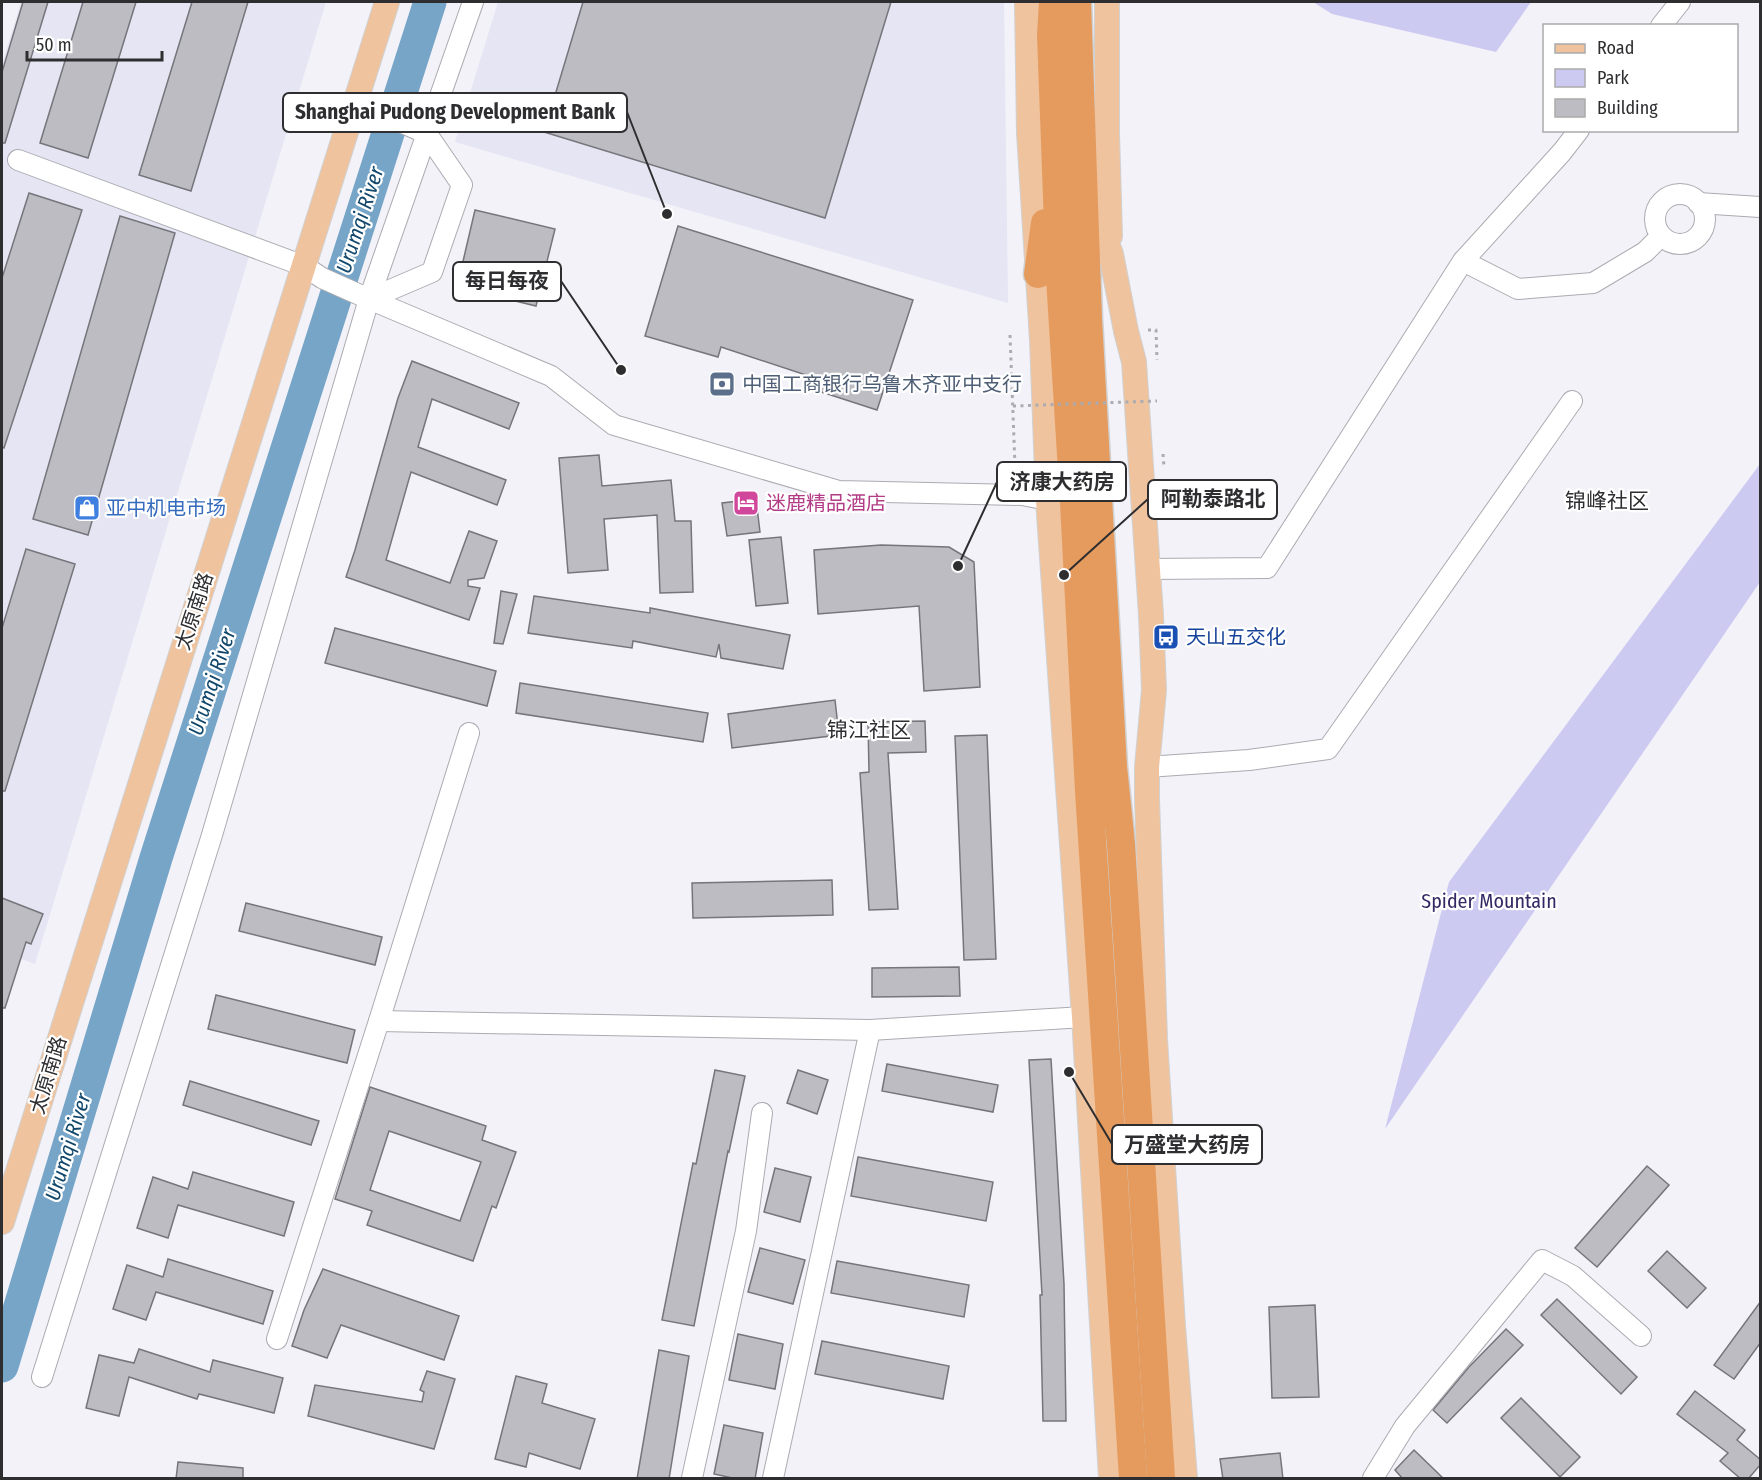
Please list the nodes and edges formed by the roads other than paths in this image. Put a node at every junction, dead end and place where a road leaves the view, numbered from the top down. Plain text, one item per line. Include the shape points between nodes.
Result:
1 (371, 2) edge
2 (387, 2) edge
3 (473, 2) edge
4 (1027, 2) edge
5 (1053, 2) edge
6 (1077, 2) edge
7 (1107, 2) edge
8 (1680, 2) edge
9 (1663, 24) edge
10 (364, 110) junction
11 (1577, 132) edge
12 (427, 134) junction
13 (1055, 147) junction
14 (18, 160) dead end
15 (1083, 183) junction
16 (1698, 203) junction
17 (1761, 207) edge
18 (1661, 236) junction
19 (1111, 254) junction
20 (1463, 261) junction
21 (305, 268) junction
22 (1038, 274) junction
23 (365, 297) junction
24 (1572, 401) dead end
25 (1047, 500) junction
26 (1148, 569) junction
27 (469, 733) dead end
28 (1146, 767) junction
29 (1084, 1017) junction
30 (379, 1021) junction
31 (870, 1030) junction
32 (762, 1113) dead end
33 (2, 1174) edge
34 (2, 1221) edge
35 (1641, 1336) dead end
36 (277, 1339) dead end
37 (42, 1377) dead end
38 (692, 1479) edge
39 (773, 1479) edge
40 (1112, 1479) edge
41 (1133, 1479) edge
42 (1161, 1479) edge
43 (1185, 1479) edge
44 (1373, 1479) edge

1 - 21 main road
2 - 10 main road, 太原南路
3 - 12 street
4 - 22 main road via 1029,133
5 - 13 highway
6 - 15 highway
7 - 19 main road
8 - 9 street
10 - 12 street
10 - 21 main road, 太原南路
11 - 20 street
12 - 23 street
12 - 23 street via 462,185 432,272
13 - 22 highway
13 - 41 highway via 1088,768
14 - 21 street
15 - 19 main road
15 - 42 highway via 1113,767
16 - 17 street
16 - 18 street via 1705,219 1699,235 1676,244
16 - 18 street via 1685,195 1663,200 1655,214
18 - 20 street via 1645,252 1593,283 1518,289
19 - 26 main road via 1134,362
20 - 26 street via 1267,568
21 - 23 street
21 - 33 main road
21 - 34 main road, 太原南路
22 - 25 main road
23 - 25 street via 550,376 614,426 840,491 1022,495
23 - 37 street via 212,835
24 - 28 street via 1328,749 1249,760
25 - 29 main road
26 - 28 main road via 1154,690
27 - 30 street
28 - 43 main road via 1155,1039
29 - 31 street
29 - 40 main road
30 - 31 street
30 - 36 street
31 - 39 street
32 - 38 street via 746,1231
35 - 44 street via 1573,1276 1542,1260 1405,1426

